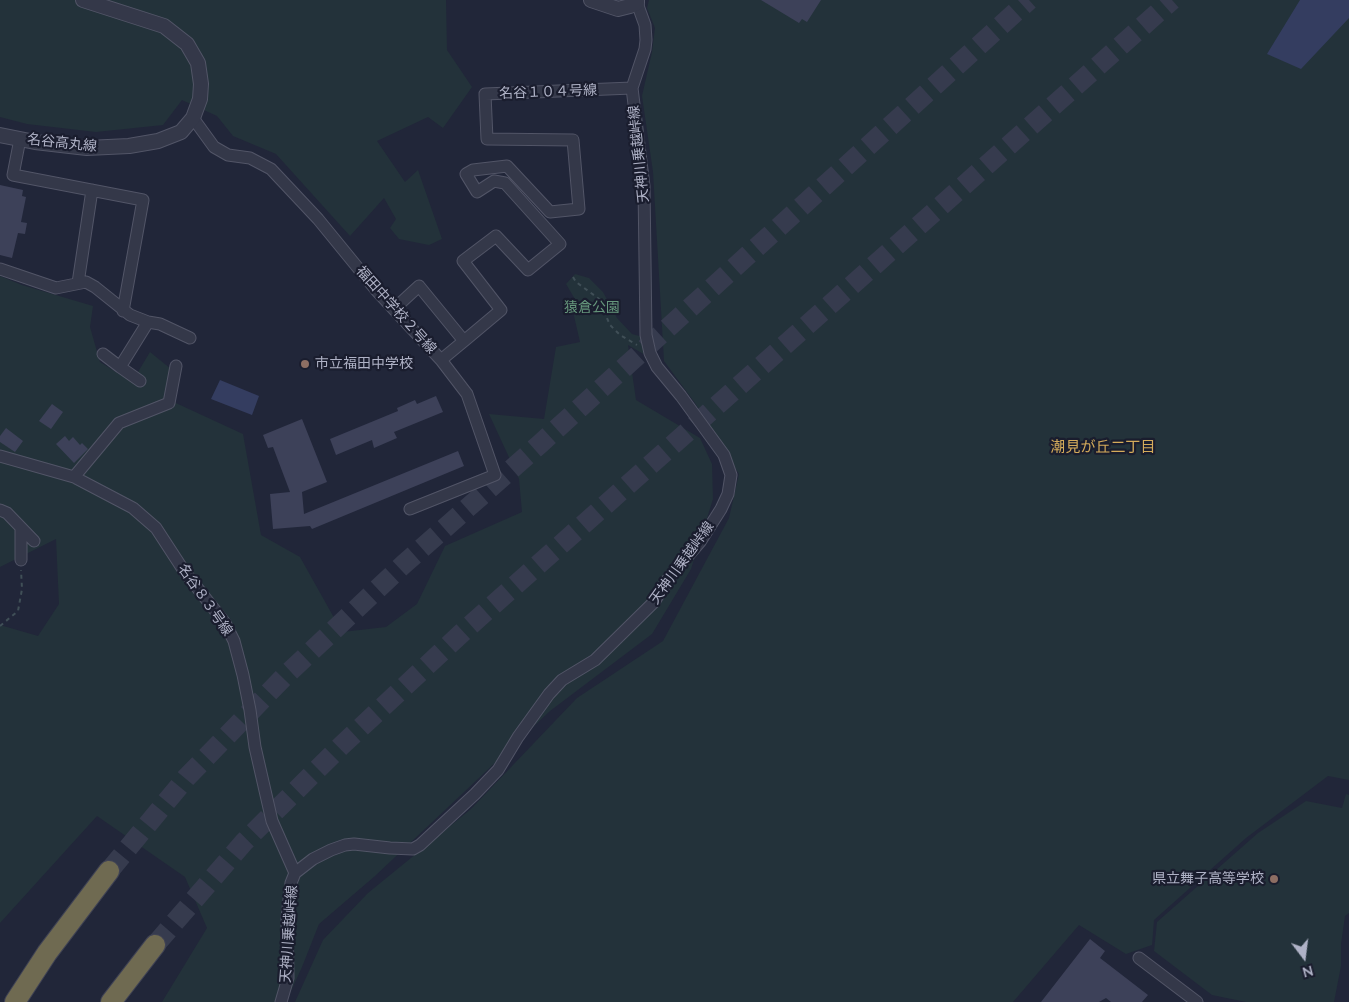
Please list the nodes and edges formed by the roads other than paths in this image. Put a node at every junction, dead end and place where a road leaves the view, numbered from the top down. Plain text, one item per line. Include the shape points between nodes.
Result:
1 (84, 0) edge
2 (591, 0) edge
3 (637, 1) edge
4 (632, 88) junction
5 (193, 118) junction
6 (0, 135) edge
7 (20, 139) junction
8 (92, 190) junction
9 (0, 269) edge
10 (78, 284) junction
11 (394, 309) junction
12 (123, 310) junction
13 (148, 322) junction
14 (190, 338) dead end
15 (464, 341) junction
16 (102, 354) dead end
17 (441, 360) junction
18 (176, 366) dead end
19 (120, 367) junction
20 (140, 381) dead end
21 (0, 456) edge
22 (74, 477) junction
23 (410, 509) dead end
24 (0, 510) edge
25 (21, 528) junction
26 (34, 541) dead end
27 (21, 560) road end
28 (109, 871) tunnel mouth
29 (294, 873) junction
30 (155, 946) tunnel mouth
31 (1139, 958) dead end
32 (13, 1002) edge
33 (111, 1002) edge
34 (282, 1002) edge
35 (1197, 1002) edge

1 - 5 street via 164,26 187,44 198,63 201,84
2 - 3 street, 天神川乗越峠線 via 618,9
3 - 4 street, 天神川乗越峠線 via 645,25 645,49
4 - 15 street, 名谷１０４号線 via 485,94 486,139 573,140 579,209 550,212 507,166 473,170 466,174 477,192 494,181 505,182 560,244 528,270 496,236 463,261 501,310
4 - 29 street, 天神川乗越峠線 via 644,186 646,335 650,353 657,367 717,443 730,468 728,494 700,542 668,578 654,602 595,660 562,680 548,694 498,770 420,845 413,849 345,845
5 - 7 street, 名谷高丸線 via 180,132 158,141 129,146 87,148
5 - 11 street, 福田中学校２号線 via 214,147 228,154 250,158 271,169
6 - 7 street, 名谷高丸線
7 - 8 street via 13,175
8 - 10 street
8 - 12 street via 143,200
9 - 10 street via 56,288
10 - 12 street via 86,282 95,286
11 - 15 street via 419,286
11 - 17 street, 福田中学校２号線
12 - 13 street
13 - 14 street
13 - 19 street
15 - 17 street
16 - 19 street
17 - 23 street, 福田中学校２号線 via 467,394 495,475
18 - 22 street via 169,403 119,423
19 - 20 street
21 - 22 street, 名谷８３号線
22 - 29 street, 名谷８３号線 via 133,508 156,528 184,571 225,623 234,641 243,675 272,821
24 - 25 street
25 - 26 street
25 - 27 street
28 - 32 highway
29 - 34 street, 天神川乗越峠線 via 288,917 288,978
30 - 33 highway
31 - 35 street

